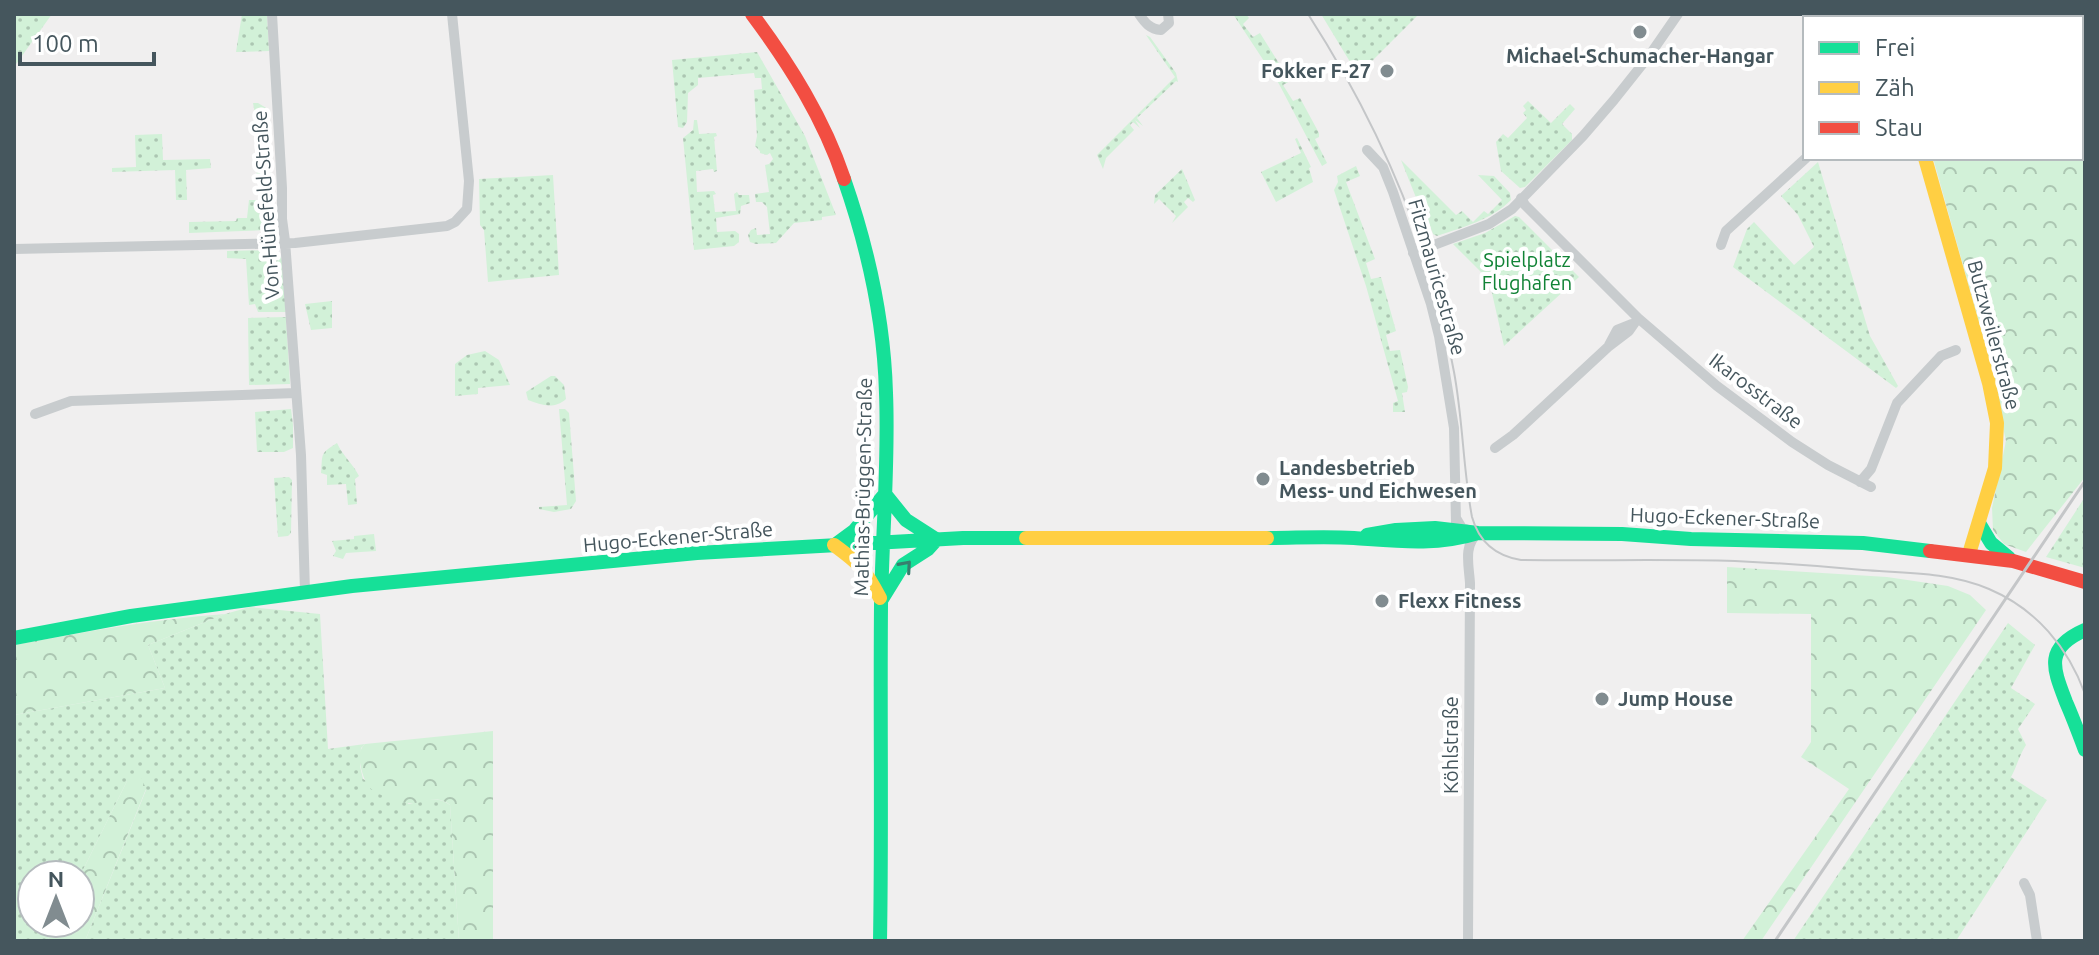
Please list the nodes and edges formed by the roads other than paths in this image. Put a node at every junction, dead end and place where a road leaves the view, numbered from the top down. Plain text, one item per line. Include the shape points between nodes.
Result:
1 (272, 14) edge
2 (452, 14) edge
3 (752, 14) edge
4 (1139, 14) edge
5 (1168, 14) edge
6 (1678, 14) edge
7 (1367, 150) dead end
8 (1804, 160) edge
9 (1926, 160) edge
10 (1521, 198) junction
11 (285, 241) junction
12 (1721, 245) dead end
13 (14, 249) edge
14 (1413, 253) junction
15 (1635, 321) junction
16 (1956, 350) dead end
17 (296, 393) junction
18 (35, 414) dead end
19 (1495, 448) dead end
20 (885, 494) junction
21 (1979, 523) junction
22 (1453, 535) junction
23 (937, 539) junction
24 (882, 542) junction
25 (834, 545) junction
26 (1969, 554) junction
27 (2013, 561) junction
28 (2085, 582) edge
29 (305, 592) junction
30 (881, 599) junction
31 (2085, 630) edge
32 (14, 638) edge
33 (2085, 750) edge
34 (2024, 883) dead end
35 (880, 941) edge
36 (1468, 941) edge
37 (2037, 941) edge

1 - 11 street, Von-Hünefeld-Straße
2 - 11 street via 469,181 462,216 447,226
3 - 20 main road, Mathias-Brüggen-Straße via 827,136 861,238 878,304 885,367
4 - 5 street via 1161,30 1169,23
6 - 10 street via 1614,100
7 - 14 street, Fitzmauricestraße via 1383,167
8 - 12 street via 1726,231
9 - 21 main road, Butzweilerstraße via 1997,423 1995,468
10 - 14 street via 1489,224
10 - 15 street, Ikarosstraße
11 - 13 street
11 - 17 street, Von-Hünefeld-Straße
14 - 22 street, Fitzmauricestraße via 1436,326 1451,402 1456,444
15 - 16 street, Ikarosstraße via 1792,442 1865,485 1897,403 1941,356
15 - 19 street via 1617,330 1608,347
17 - 18 street via 71,401
17 - 29 street, Von-Hünefeld-Straße
20 - 23 main road via 904,521
20 - 24 main road, Mathias-Brüggen-Straße
20 - 25 main road via 854,531
21 - 26 main road, Butzweilerstraße
21 - 27 main road via 1982,533
22 - 23 main road, Hugo-Eckener-Straße
22 - 26 main road, Hugo-Eckener-Straße via 1829,541
22 - 36 street, Köhlstraße via 1470,583
23 - 24 main road, Hugo-Eckener-Straße
30 -> 23 main road via 908,560
24 - 25 main road, Hugo-Eckener-Straße
24 - 30 main road, Mathias-Brüggen-Straße
25 - 29 main road, Hugo-Eckener-Straße
25 - 30 main road via 862,567
26 - 27 main road
27 - 28 main road
29 - 32 main road, Hugo-Eckener-Straße
30 - 35 main road, Mathias-Brüggen-Straße
31 - 33 main road via 2064,642 2054,671
34 - 37 street

